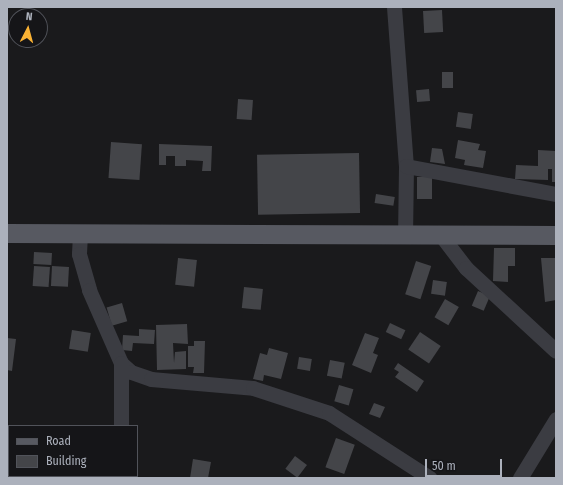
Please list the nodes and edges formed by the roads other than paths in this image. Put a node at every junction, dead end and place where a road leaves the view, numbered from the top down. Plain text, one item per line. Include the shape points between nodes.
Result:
1 (394, 7) edge
2 (406, 166) junction
3 (556, 194) edge
4 (7, 233) edge
5 (80, 234) junction
6 (405, 234) junction
7 (440, 234) junction
8 (556, 235) edge
9 (556, 351) edge
10 (121, 363) junction
11 (556, 419) edge
12 (121, 425) edge
13 (430, 478) edge
14 (520, 478) edge

1 - 2 street
2 - 3 street
2 - 6 street
4 - 5 main road
5 - 6 main road
5 - 10 street via 80,259 89,290
6 - 7 main road
7 - 8 main road
7 - 9 street via 466,268
10 - 12 street
10 - 13 street via 140,376 239,385 329,413 356,427
11 - 14 street

